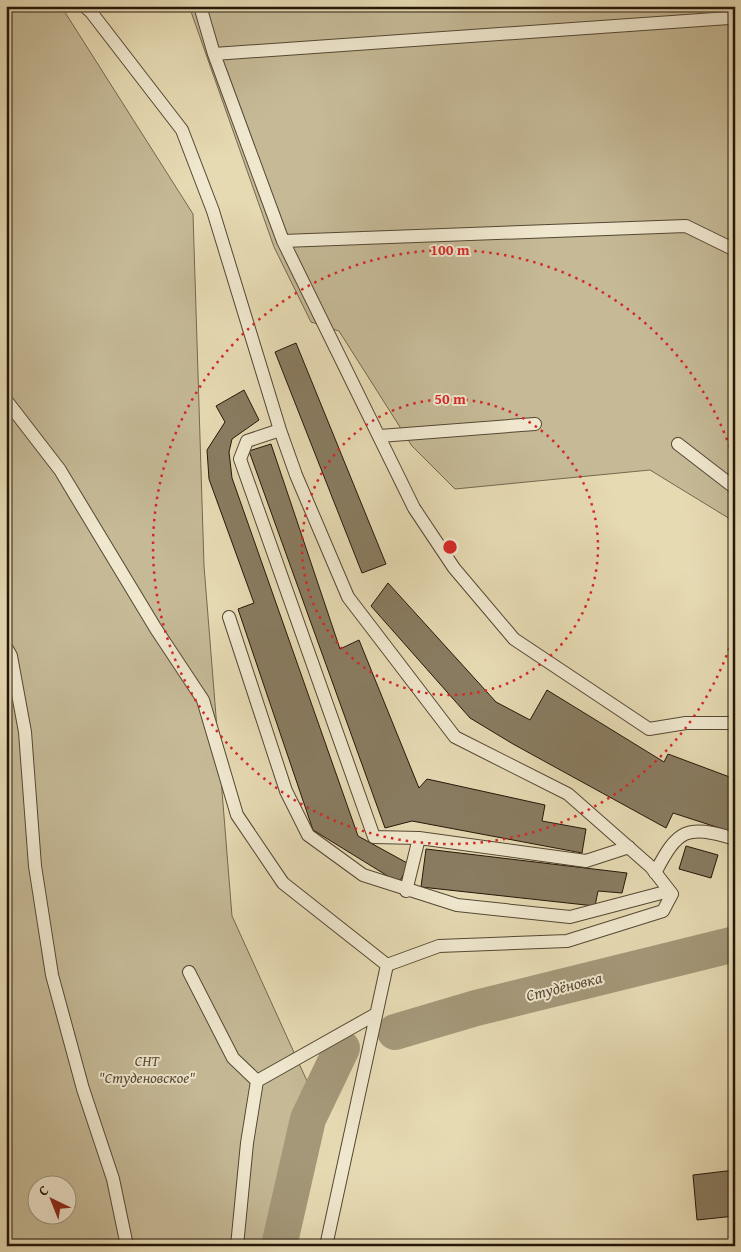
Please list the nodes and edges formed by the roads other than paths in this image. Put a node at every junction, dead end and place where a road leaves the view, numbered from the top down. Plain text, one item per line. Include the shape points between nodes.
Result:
1 (200, 6) edge
2 (89, 8) edge
3 (735, 21) edge
4 (214, 54) junction
5 (283, 241) junction
6 (735, 250) edge
7 (6, 400) edge
8 (534, 424) dead end
9 (280, 430) junction
10 (380, 436) junction
11 (678, 444) dead end
12 (735, 488) edge
13 (230, 617) dead end
14 (6, 647) edge
15 (735, 723) edge
16 (419, 838) junction
17 (735, 839) edge
18 (629, 846) junction
19 (655, 873) junction
20 (406, 891) junction
21 (669, 891) junction
22 (387, 965) junction
23 (189, 972) dead end
24 (376, 1014) junction
25 (257, 1082) junction
26 (127, 1246) edge
27 (237, 1246) edge
28 (326, 1246) edge

1 - 4 lane
2 - 9 lane via 182,130 214,211
3 - 4 lane via 729,18
4 - 5 lane
5 - 6 lane via 686,226
5 - 10 lane
7 - 22 lane via 60,470 203,700 237,815 262,853 283,883
8 - 10 lane
9 - 16 lane via 247,441 240,459 374,837
9 - 18 lane via 348,597 455,737 568,794
10 - 15 lane via 414,508 454,568 514,639 648,729 686,723
11 - 12 lane
13 - 20 lane via 286,791 308,835 363,875
14 - 26 lane via 11,656 25,732 35,866 52,975 83,1089 113,1179
16 - 18 lane via 586,862
16 - 20 lane
17 - 19 lane via 712,832 686,832 671,843
18 - 19 lane
19 - 21 lane
20 - 21 lane via 457,906 570,918
21 - 22 lane via 672,894 663,911 567,941 439,946
22 - 24 lane
23 - 25 lane via 233,1058
24 - 25 lane
24 - 28 lane
25 - 27 lane via 247,1143

